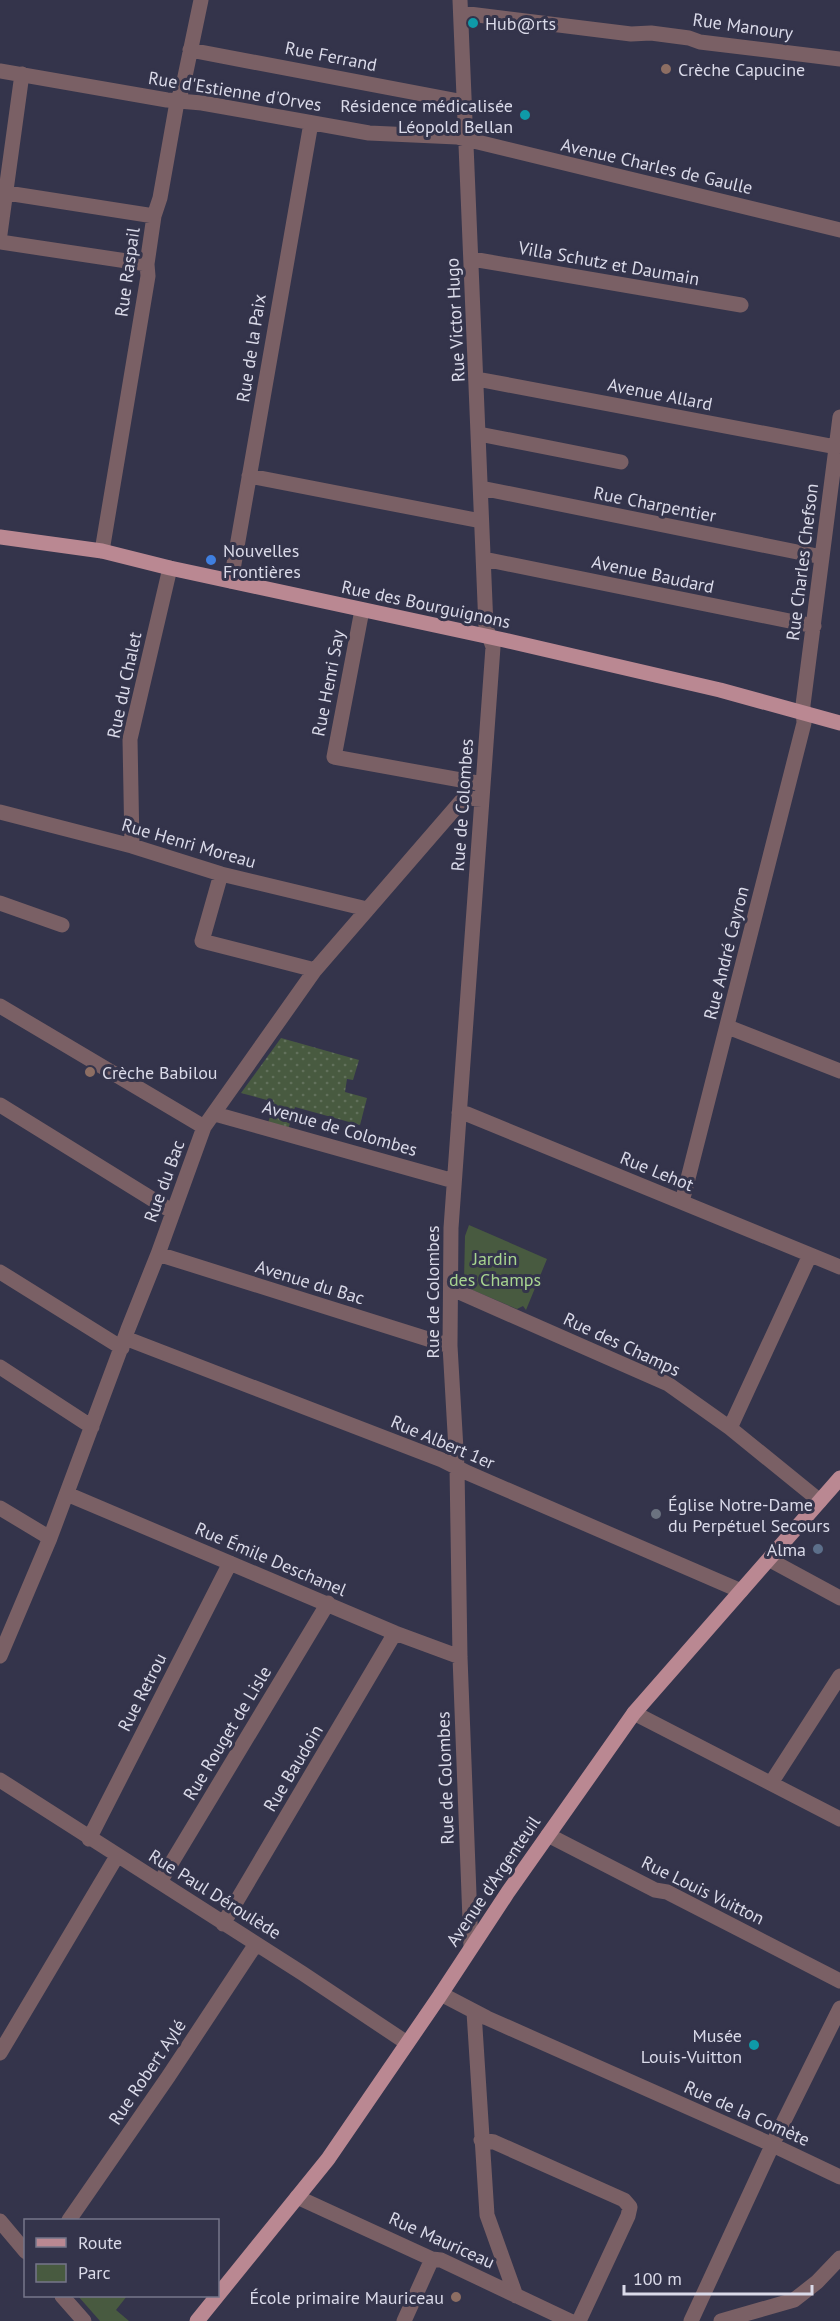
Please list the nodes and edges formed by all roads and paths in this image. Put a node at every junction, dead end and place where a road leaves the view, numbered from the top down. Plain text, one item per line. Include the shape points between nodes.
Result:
1 (201, 0) edge
2 (461, 7) edge
3 (190, 50) junction
4 (840, 59) edge
5 (0, 71) edge
6 (22, 74) junction
7 (177, 102) junction
8 (464, 102) junction
9 (311, 123) junction
10 (466, 139) junction
11 (7, 193) junction
12 (154, 216) junction
13 (840, 230) edge
14 (0, 234) edge
15 (0, 242) edge
16 (472, 259) junction
17 (147, 264) junction
18 (741, 305) dead end
19 (477, 379) junction
20 (840, 417) edge
21 (479, 434) junction
22 (836, 447) junction
23 (621, 462) dead end
24 (249, 476) junction
25 (481, 488) junction
26 (481, 521) junction
27 (0, 537) edge
28 (102, 551) junction
29 (822, 557) junction
30 (484, 559) junction
31 (170, 568) junction
32 (231, 581) junction
33 (362, 610) junction
34 (814, 626) junction
35 (490, 638) junction
36 (804, 712) junction
37 (840, 723) edge
38 (460, 781) junction
39 (482, 791) junction
40 (464, 798) junction
41 (0, 812) edge
42 (132, 846) junction
43 (221, 874) junction
44 (0, 903) edge
45 (367, 909) junction
46 (62, 925) dead end
47 (315, 970) junction
48 (0, 1006) edge
49 (728, 1027) junction
50 (840, 1071) edge
51 (0, 1105) edge
52 (459, 1113) junction
53 (215, 1114) junction
54 (204, 1127) junction
55 (454, 1180) junction
56 (682, 1202) junction
57 (173, 1212) junction
58 (158, 1254) junction
59 (810, 1255) junction
60 (840, 1267) edge
61 (0, 1272) edge
62 (452, 1289) junction
63 (124, 1343) junction
64 (450, 1346) junction
65 (0, 1367) edge
66 (92, 1427) junction
67 (730, 1428) junction
68 (457, 1467) junction
69 (840, 1478) edge
70 (67, 1494) junction
71 (820, 1500) junction
72 (0, 1508) edge
73 (50, 1538) junction
74 (770, 1560) junction
75 (230, 1563) junction
76 (741, 1591) junction
77 (840, 1598) edge
78 (327, 1603) junction
79 (395, 1633) junction
80 (2, 1647) edge
81 (460, 1657) junction
82 (840, 1676) edge
83 (634, 1713) junction
84 (0, 1780) edge
85 (771, 1783) junction
86 (840, 1819) edge
87 (548, 1835) junction
88 (89, 1839) junction
89 (117, 1856) junction
90 (160, 1882) junction
91 (223, 1924) junction
92 (256, 1944) junction
93 (471, 1947) junction
94 (840, 1981) edge
95 (441, 1994) junction
96 (840, 2008) edge
97 (474, 2012) junction
98 (407, 2043) junction
99 (0, 2053) edge
100 (481, 2140) junction
101 (773, 2145) junction
102 (840, 2177) edge
103 (297, 2197) junction
104 (70, 2219) edge
105 (0, 2222) edge
106 (24, 2250) edge
107 (840, 2258) edge
108 (432, 2259) junction
109 (219, 2294) edge
110 (516, 2295) junction
111 (64, 2297) edge
112 (216, 2297) edge
113 (693, 2318) edge
114 (84, 2321) edge
115 (197, 2321) edge
116 (404, 2321) edge
117 (570, 2321) edge
118 (579, 2321) edge
119 (710, 2321) edge
120 (721, 2321) edge

1 - 3 street, Rue Raspail
2 - 4 street, Rue Manoury via 631,34 651,33
2 - 8 street, Rue Victor Hugo
3 - 7 street, Rue Raspail
3 - 8 street, Rue Ferrand
5 - 6 street, Rue d'Estienne d'Orves
6 - 7 street, Rue d'Estienne d'Orves
6 - 11 street
7 - 9 street, Rue d'Estienne d'Orves
7 - 12 street, Rue Raspail
8 - 10 street, Rue Victor Hugo
9 - 10 street, Rue d'Estienne d'Orves via 378,134
9 - 24 street, Rue de la Paix
10 - 13 street, Avenue Charles de Gaulle
10 - 16 street, Rue Victor Hugo
11 - 12 street
11 - 14 street
12 - 17 street, Rue Raspail
15 - 17 street
16 - 18 street, Villa Schutz et Daumain
16 - 19 street, Rue Victor Hugo
17 - 28 street, Rue Raspail
19 - 21 street, Rue Victor Hugo
19 - 22 street, Avenue Allard
20 - 22 street, Rue Charles Chefson
21 - 23 street
21 - 25 street, Rue Victor Hugo
22 - 29 street, Rue Charles Chefson
24 - 26 street
24 - 32 street, Rue de la Paix
25 - 26 street, Rue Victor Hugo
25 - 29 street, Rue Charpentier
26 - 30 street, Rue Victor Hugo
27 - 28 main road, Rue des Bourguignons
28 - 31 main road, Rue des Bourguignons
29 - 34 street, Rue Charles Chefson
30 - 34 street, Avenue Baudard
30 - 35 street, Rue Victor Hugo via 486,627
31 - 32 main road, Rue des Bourguignons
31 - 42 street, Rue du Chalet via 130,739
32 - 33 main road, Rue des Bourguignons
33 - 35 main road, Rue des Bourguignons
33 - 38 street, Rue Henri Say via 334,757
34 - 36 street, Rue Charles Chefson
35 - 36 main road, Rue des Bourguignons
35 - 39 street, Rue de Colombes via 493,647
36 - 37 main road, Rue des Bourguignons
36 - 49 street, Rue André Cayron
38 - 39 street, Rue Henri Say
38 - 40 street
39 - 40 street
39 - 52 street, Rue de Colombes
40 - 45 street, Rue du Bac
41 - 42 street, Rue Henri Moreau
42 - 43 street, Rue Henri Moreau
43 - 45 street, Rue Henri Moreau
43 - 47 street via 202,941
44 - 46 street
45 - 47 street, Rue du Bac
47 - 53 street, Rue du Bac
48 - 54 street
49 - 50 street
49 - 56 street, Rue André Cayron
51 - 57 street
52 - 55 street, Rue de Colombes
52 - 56 street, Rue Lehot
53 - 54 street, Rue du Bac
53 - 55 street, Avenue de Colombes
54 - 57 street, Rue du Bac
55 - 62 street, Rue de Colombes
56 - 59 street, Rue Lehot
57 - 58 street, Rue du Bac
58 - 63 street, Rue du Bac
58 - 64 street, Avenue du Bac
59 - 60 street, Rue Lehot
59 - 67 street
61 - 63 street, Rue Albert 1er
62 - 64 street, Rue de Colombes
62 - 67 street, Rue des Champs via 668,1384
63 - 66 street, Rue du Bac
63 - 68 street, Rue Albert 1er
64 - 68 street, Rue de Colombes
65 - 66 street
66 - 70 street, Rue du Bac
67 - 71 street, Rue des Champs
68 - 76 street, Rue Albert 1er
68 - 81 street, Rue de Colombes
69 - 71 main road, Avenue d'Argenteuil
70 - 73 street, Rue du Bac
70 - 75 street, Rue Émile Deschanel
71 - 74 main road, Avenue d'Argenteuil
72 - 73 street
73 - 80 street, Rue du Bac
74 - 76 main road, Avenue d'Argenteuil
74 - 77 street
75 - 78 street, Rue Émile Deschanel
75 - 88 street, Rue Retrou
76 - 83 main road, Avenue d'Argenteuil
78 - 79 street, Rue Émile Deschanel
78 - 90 street, Rue Rouget de Lisle
79 - 81 street, Rue Émile Deschanel
79 - 91 street, Rue Baudoin
81 - 93 street, Rue de Colombes
82 - 85 street
83 - 85 street
83 - 87 main road, Avenue d'Argenteuil
84 - 88 street, Rue Paul Déroulède
85 - 86 street
87 - 93 main road, Avenue d'Argenteuil
87 - 94 street, Rue Louis Vuitton
88 - 89 street, Rue Paul Déroulède
89 - 90 street, Rue Paul Déroulède
89 - 99 street
90 - 91 street, Rue Paul Déroulède
91 - 92 street, Rue Paul Déroulède
92 - 98 street, Rue Paul Déroulède
92 - 104 street, Rue Robert Aylé
93 - 95 main road, Avenue d'Argenteuil
95 - 97 street, Rue de la Comète
95 - 98 main road, Avenue d'Argenteuil
96 - 101 street
97 - 100 street
97 - 101 street, Rue de la Comète
98 - 103 main road, Avenue d'Argenteuil via 335,2149
100 - 110 street via 487,2215
100 - 118 street via 494,2142 624,2200 630,2207
101 - 102 street, Rue de la Comète
101 - 113 street
103 - 108 street, Rue Mauriceau
103 - 109 main road, Avenue d'Argenteuil
105 - 106 street
107 - 120 street via 794,2300
108 - 110 street, Rue Mauriceau
108 - 116 street
110 - 117 street, Rue Mauriceau
111 - 114 street
112 - 115 main road, Avenue d'Argenteuil
113 - 119 street

